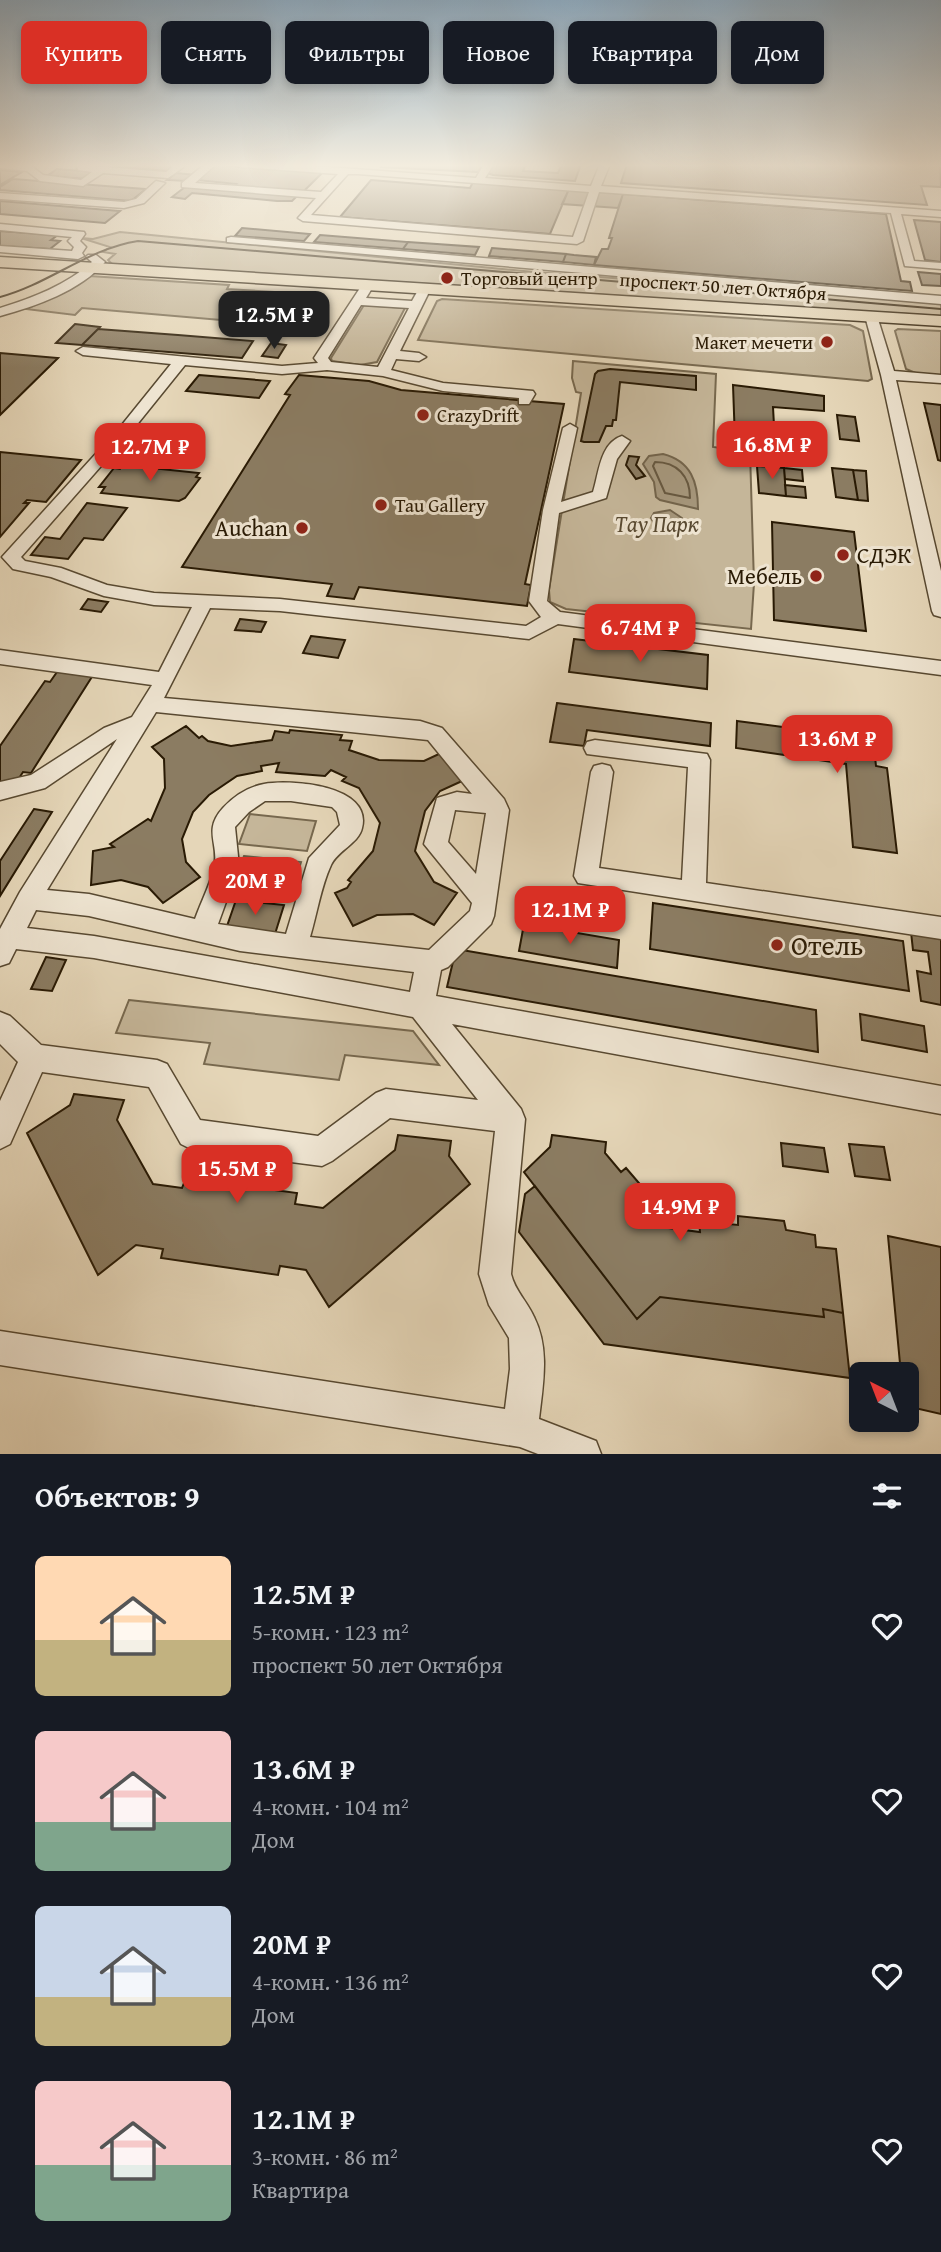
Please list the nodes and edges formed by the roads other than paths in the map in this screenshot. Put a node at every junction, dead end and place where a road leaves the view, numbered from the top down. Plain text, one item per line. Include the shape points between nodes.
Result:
1 (55, 232) edge
2 (86, 232) edge
3 (232, 232) edge
4 (468, 232) edge
5 (580, 232) edge
6 (901, 232) edge
7 (80, 234) junction
8 (577, 241) junction
9 (0, 249) edge
10 (574, 255) dead end
11 (0, 262) edge
12 (92, 263) junction
13 (941, 266) edge
14 (368, 285) junction
15 (425, 288) junction
16 (941, 300) edge
17 (358, 301) junction
18 (416, 305) junction
19 (0, 312) edge
20 (871, 316) junction
21 (941, 321) edge
22 (83, 351) dead end
23 (391, 354) junction
24 (419, 357) dead end
25 (181, 361) junction
26 (323, 362) junction
27 (383, 372) junction
28 (888, 374) junction
29 (941, 379) edge
30 (526, 397) dead end
31 (570, 428) dead end
32 (622, 441) dead end
33 (551, 510) junction
34 (5, 557) edge
35 (204, 603) junction
36 (941, 611) edge
37 (555, 617) junction
38 (0, 657) edge
39 (941, 668) edge
40 (165, 680) junction
41 (145, 713) junction
42 (595, 748) dead end
43 (602, 772) dead end
44 (0, 791) edge
45 (496, 805) junction
46 (694, 891) junction
47 (29, 899) junction
48 (485, 901) junction
49 (941, 928) edge
50 (203, 931) junction
51 (5, 946) edge
52 (295, 946) junction
53 (429, 961) junction
54 (421, 1006) junction
55 (0, 1025) edge
56 (34, 1058) junction
57 (941, 1100) edge
58 (511, 1119) junction
59 (0, 1134) edge
60 (0, 1348) edge
61 (520, 1429) junction
62 (583, 1454) edge

1 - 7 street
2 - 7 street
3 - 16 street via 227,239
4 - 8 street
5 - 8 street
6 - 13 street via 909,264
7 - 9 street via 74,241 80,247 76,255
8 - 10 street
11 - 12 main road, проспект 50 лет Октября
12 - 14 main road, проспект 50 лет Октября
12 - 19 street via 24,305
14 - 15 main road, проспект 50 лет Октября
14 - 17 street
15 - 18 street
15 - 20 main road, проспект 50 лет Октября
17 - 18 street
17 - 26 street
18 - 23 street
20 - 21 main road, проспект 50 лет Октября
20 - 28 street
22 - 25 street
23 - 24 street
23 - 27 street
25 - 26 street via 285,366
25 - 34 street via 126,429
26 - 27 street
27 - 30 street via 440,391
28 - 29 street
28 - 36 street
31 - 33 street
32 - 33 street via 609,458 600,495
33 - 37 street via 541,539 538,601
34 - 35 street via 104,590
35 - 37 street via 280,604 529,632
35 - 40 street
37 - 39 street
38 - 40 street
40 - 41 street
41 - 44 street via 37,782
41 - 45 street via 428,730
41 - 47 street
42 - 46 street via 699,760
43 - 46 street via 586,876
45 - 48 street
45 - 48 street via 445,804 436,839 438,849
46 - 49 street
47 - 50 street via 89,905
47 - 51 street
48 - 53 street via 482,916 439,959
50 - 52 street
50 - 52 street via 227,866 222,827 230,817 264,792 338,799 345,805 351,828 321,858
51 - 54 street via 94,947
52 - 53 street
53 - 54 street
54 - 57 street
54 - 58 street
55 - 56 street
56 - 58 street via 157,1074 191,1134 321,1151 386,1103
56 - 59 street
58 - 61 street via 495,1274 504,1304 526,1338
60 - 61 street
61 - 62 street

